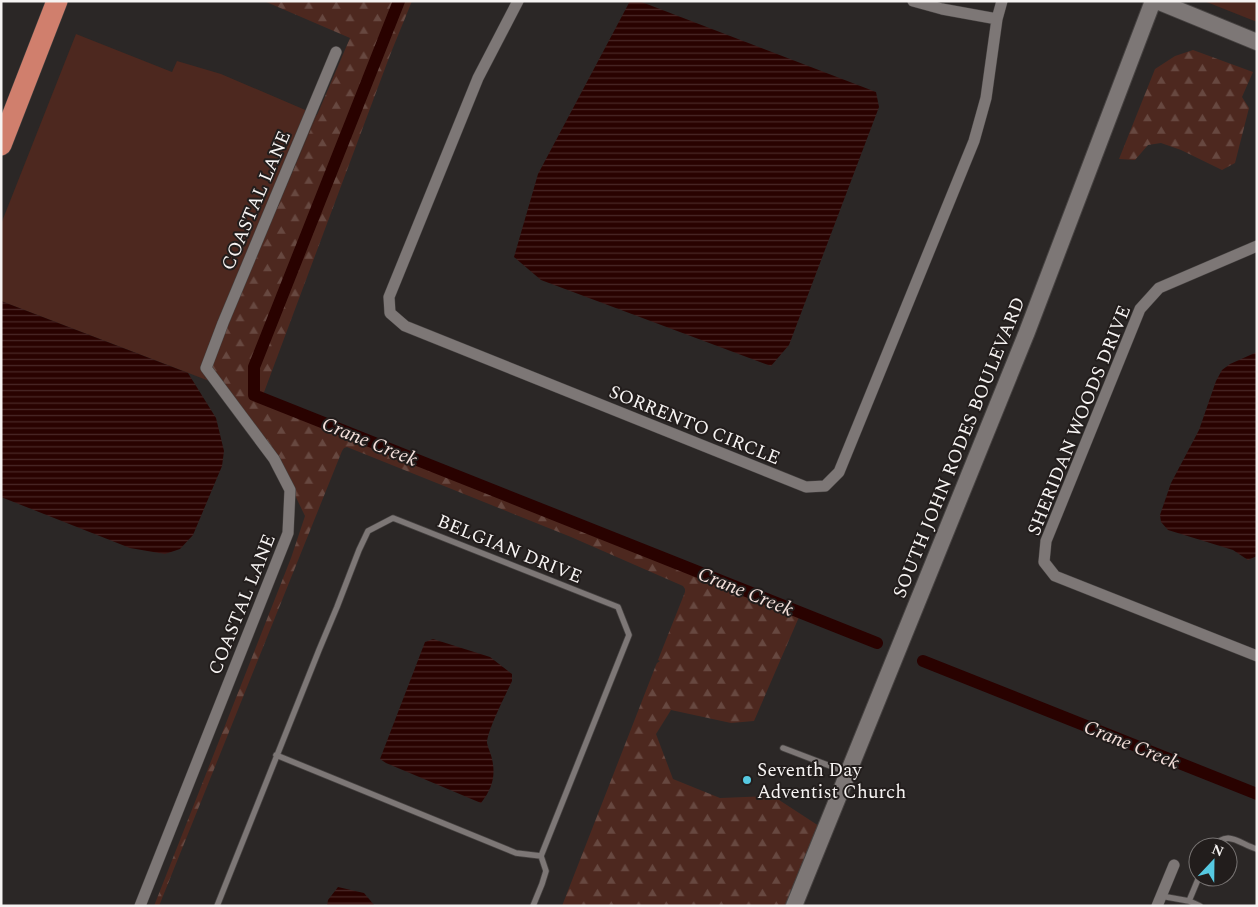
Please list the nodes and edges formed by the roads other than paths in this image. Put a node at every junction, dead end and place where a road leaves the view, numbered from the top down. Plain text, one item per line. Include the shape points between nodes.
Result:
1 (44, 1) edge
2 (58, 1) edge
3 (518, 1) edge
4 (913, 1) edge
5 (1002, 1) edge
6 (1155, 1) edge
7 (997, 19) junction
8 (1257, 42) edge
9 (336, 52) dead end
10 (1, 105) edge
11 (1, 145) edge
12 (1257, 246) edge
13 (1257, 656) edge
14 (782, 748) dead end
15 (276, 756) junction
16 (848, 772) junction
17 (1238, 841) edge
18 (1257, 849) edge
19 (541, 856) junction
20 (1174, 865) dead end
21 (1195, 887) edge
22 (1159, 901) edge
23 (1189, 901) junction
24 (140, 906) edge
25 (217, 906) edge
26 (533, 906) edge
27 (794, 906) edge
28 (1200, 906) edge

1 - 10 highway
2 - 11 highway
3 - 7 street, SORRENTO CIRCLE via 478,78 388,297 390,313 405,326 806,487 825,486 839,472 974,141 986,98
4 - 7 street
5 - 7 street, SORRENTO CIRCLE
6 - 8 main road
6 - 16 main road, SOUTH JOHN RODES BOULEVARD via 1027,332
9 - 24 street, COASTAL LANE via 206,368 274,459 290,490 288,533
12 - 13 street, SHERIDAN WOODS DRIVE via 1159,288 1140,308 1046,541 1044,562 1055,576
14 - 16 lane
15 - 19 lane via 516,853
15 - 19 lane, BELGIAN DRIVE via 368,531 393,518 618,607 629,635
15 - 25 lane, BELGIAN DRIVE
16 - 27 main road, SOUTH JOHN RODES BOULEVARD
17 - 18 lane
19 - 26 lane, BELGIAN DRIVE via 546,872
20 - 22 street
21 - 23 lane
22 - 23 lane
23 - 28 lane

